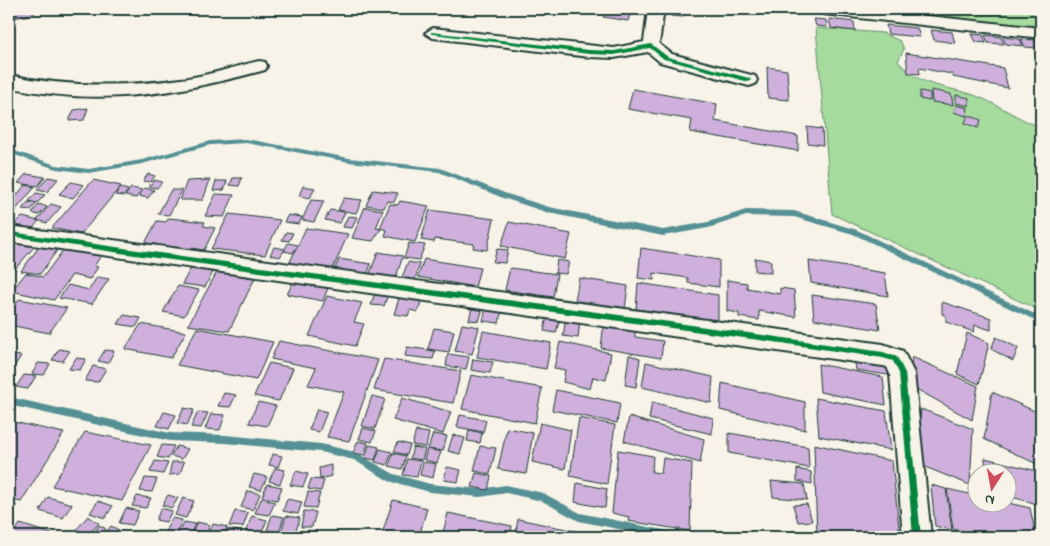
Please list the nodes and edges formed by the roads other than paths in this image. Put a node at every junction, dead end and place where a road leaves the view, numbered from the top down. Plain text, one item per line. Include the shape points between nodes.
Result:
1 (656, 9) edge
2 (823, 9) edge
3 (433, 33) dead end
4 (1041, 33) edge
5 (650, 46) junction
6 (259, 66) dead end
7 (749, 80) dead end
8 (9, 81) edge
9 (11, 234) dead end
10 (917, 537) edge

1 - 5 street
2 - 4 street
3 - 5 street via 589,52 614,53
5 - 7 street via 666,58
6 - 8 street via 182,84 97,92 42,88
9 - 10 street via 316,278 574,310 895,359 902,373

